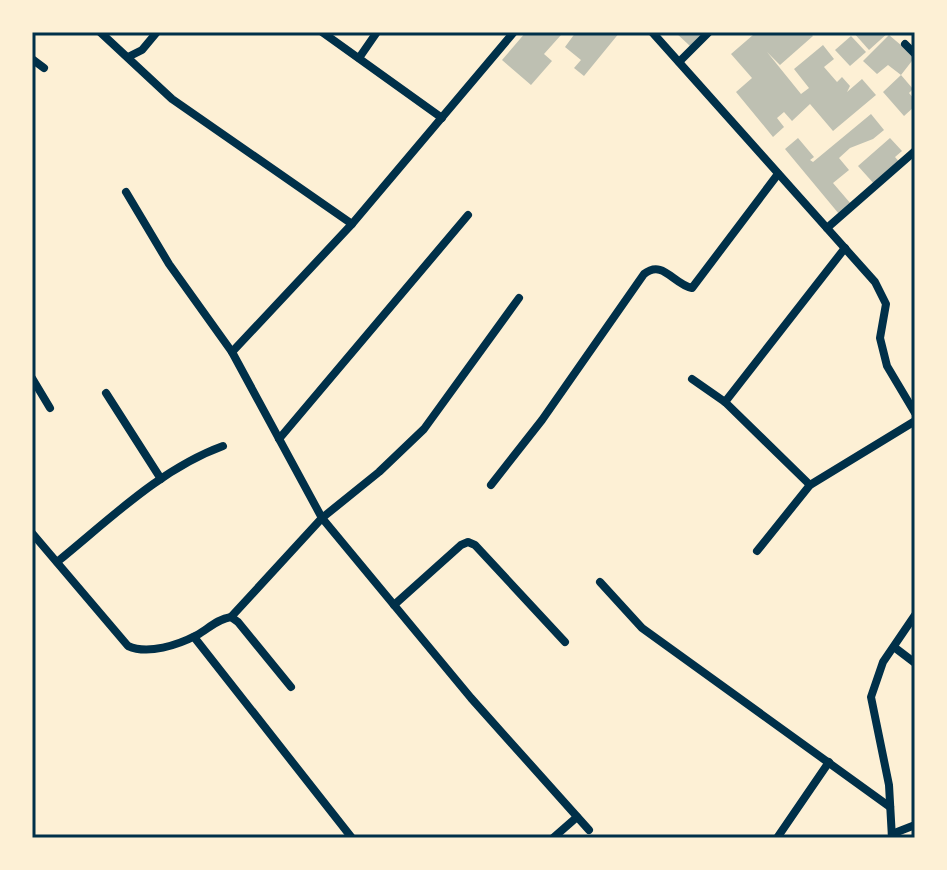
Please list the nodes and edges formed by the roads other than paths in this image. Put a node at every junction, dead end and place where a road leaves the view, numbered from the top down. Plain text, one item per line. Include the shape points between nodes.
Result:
1 (100, 32) edge
2 (157, 32) edge
3 (322, 32) edge
4 (377, 32) edge
5 (514, 32) edge
6 (652, 32) edge
7 (709, 32) edge
8 (905, 44) dead end
9 (915, 54) edge
10 (128, 57) junction
11 (359, 58) junction
12 (32, 59) edge
13 (679, 62) junction
14 (44, 68) dead end
15 (442, 118) junction
16 (911, 154) edge
17 (915, 165) edge
18 (778, 174) junction
19 (126, 192) dead end
20 (468, 215) dead end
21 (352, 224) junction
22 (827, 228) junction
23 (845, 248) junction
24 (519, 298) dead end
25 (232, 352) junction
26 (32, 378) edge
27 (692, 379) dead end
28 (106, 393) dead end
29 (725, 402) junction
30 (50, 408) dead end
31 (915, 413) edge
32 (915, 421) edge
33 (279, 439) junction
34 (223, 446) dead end
35 (161, 479) junction
36 (491, 485) dead end
37 (810, 485) junction
38 (322, 518) junction
39 (32, 533) edge
40 (757, 551) dead end
41 (57, 562) junction
42 (600, 582) dead end
43 (394, 605) junction
44 (915, 615) edge
45 (231, 617) junction
46 (194, 637) junction
47 (565, 642) dead end
48 (894, 647) junction
49 (915, 663) edge
50 (291, 687) dead end
51 (829, 762) junction
52 (890, 807) junction
53 (577, 817) junction
54 (915, 825) edge
55 (589, 830) dead end
56 (892, 836) edge
57 (352, 838) edge
58 (553, 838) edge
59 (777, 838) edge

1 - 10 street
2 - 10 street
3 - 11 street
4 - 11 street
5 - 15 street
6 - 13 street
7 - 13 street
8 - 9 street
10 - 21 street via 172,99
11 - 15 street
12 - 14 street
13 - 18 street
15 - 21 street
16 - 17 street
16 - 22 street
18 - 22 street
18 - 36 street via 692,288 659,268 644,274
19 - 25 street
20 - 33 street
21 - 25 street
22 - 23 street
23 - 29 street
23 - 31 street via 875,282 886,304 880,338 887,366
24 - 38 street via 424,429
25 - 33 street
26 - 30 street
27 - 29 street
28 - 35 street
29 - 37 street
32 - 37 street
33 - 38 street
34 - 35 street
35 - 41 street
37 - 40 street
38 - 43 street
38 - 45 street
39 - 41 street
41 - 46 street via 128,646 147,651
42 - 51 street via 642,628
43 - 47 street via 468,542
43 - 53 street
44 - 48 street
45 - 46 street
45 - 50 street
46 - 57 street
48 - 49 street
48 - 52 street via 871,697
51 - 52 street
51 - 59 street
52 - 56 street
53 - 55 street
53 - 58 street
54 - 56 street

